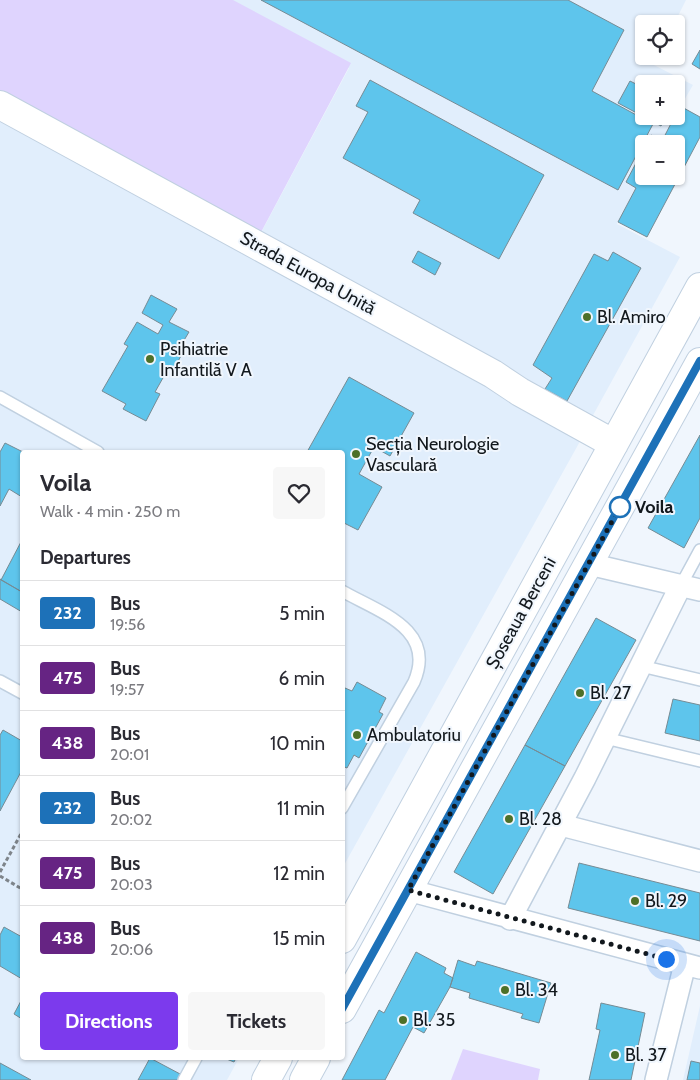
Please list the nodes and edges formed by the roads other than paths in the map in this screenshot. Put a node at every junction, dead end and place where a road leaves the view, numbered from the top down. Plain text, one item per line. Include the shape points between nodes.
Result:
1 (0, 105) edge
2 (700, 287) edge
3 (700, 362) edge
4 (0, 397) edge
5 (614, 444) junction
6 (94, 450) edge
7 (700, 550) edge
8 (589, 564) junction
9 (690, 588) edge
10 (345, 593) edge
11 (641, 666) junction
12 (700, 680) edge
13 (0, 681) edge
14 (20, 692) edge
15 (605, 738) junction
16 (700, 761) edge
17 (345, 803) edge
18 (561, 826) junction
19 (700, 861) edge
20 (408, 890) junction
21 (510, 919) junction
22 (345, 934) edge
23 (354, 961) edge
24 (692, 966) edge
25 (345, 997) edge
26 (195, 1060) edge
27 (277, 1060) edge
28 (315, 1060) edge
29 (184, 1080) edge
30 (266, 1080) edge
31 (304, 1080) edge
32 (656, 1080) edge

1 - 5 main road, Strada Europa Unită
2 - 5 main road, Șoseaua Berceni
3 - 8 main road, Șoseaua Berceni
4 - 6 lane
5 - 22 main road, Șoseaua Berceni
7 - 9 lane
8 - 9 street
8 - 20 main road, Șoseaua Berceni
9 - 11 street
10 - 17 lane via 410,632 417,643 421,661 414,682
11 - 12 lane
11 - 15 street
13 - 14 lane
15 - 16 lane
15 - 18 street
18 - 19 street
18 - 21 street
20 - 21 street
20 - 23 main road, Șoseaua Berceni
21 - 24 street
23 - 25 main road, Șoseaua Berceni
24 - 32 street
26 - 29 lane
27 - 30 main road
28 - 31 main road

